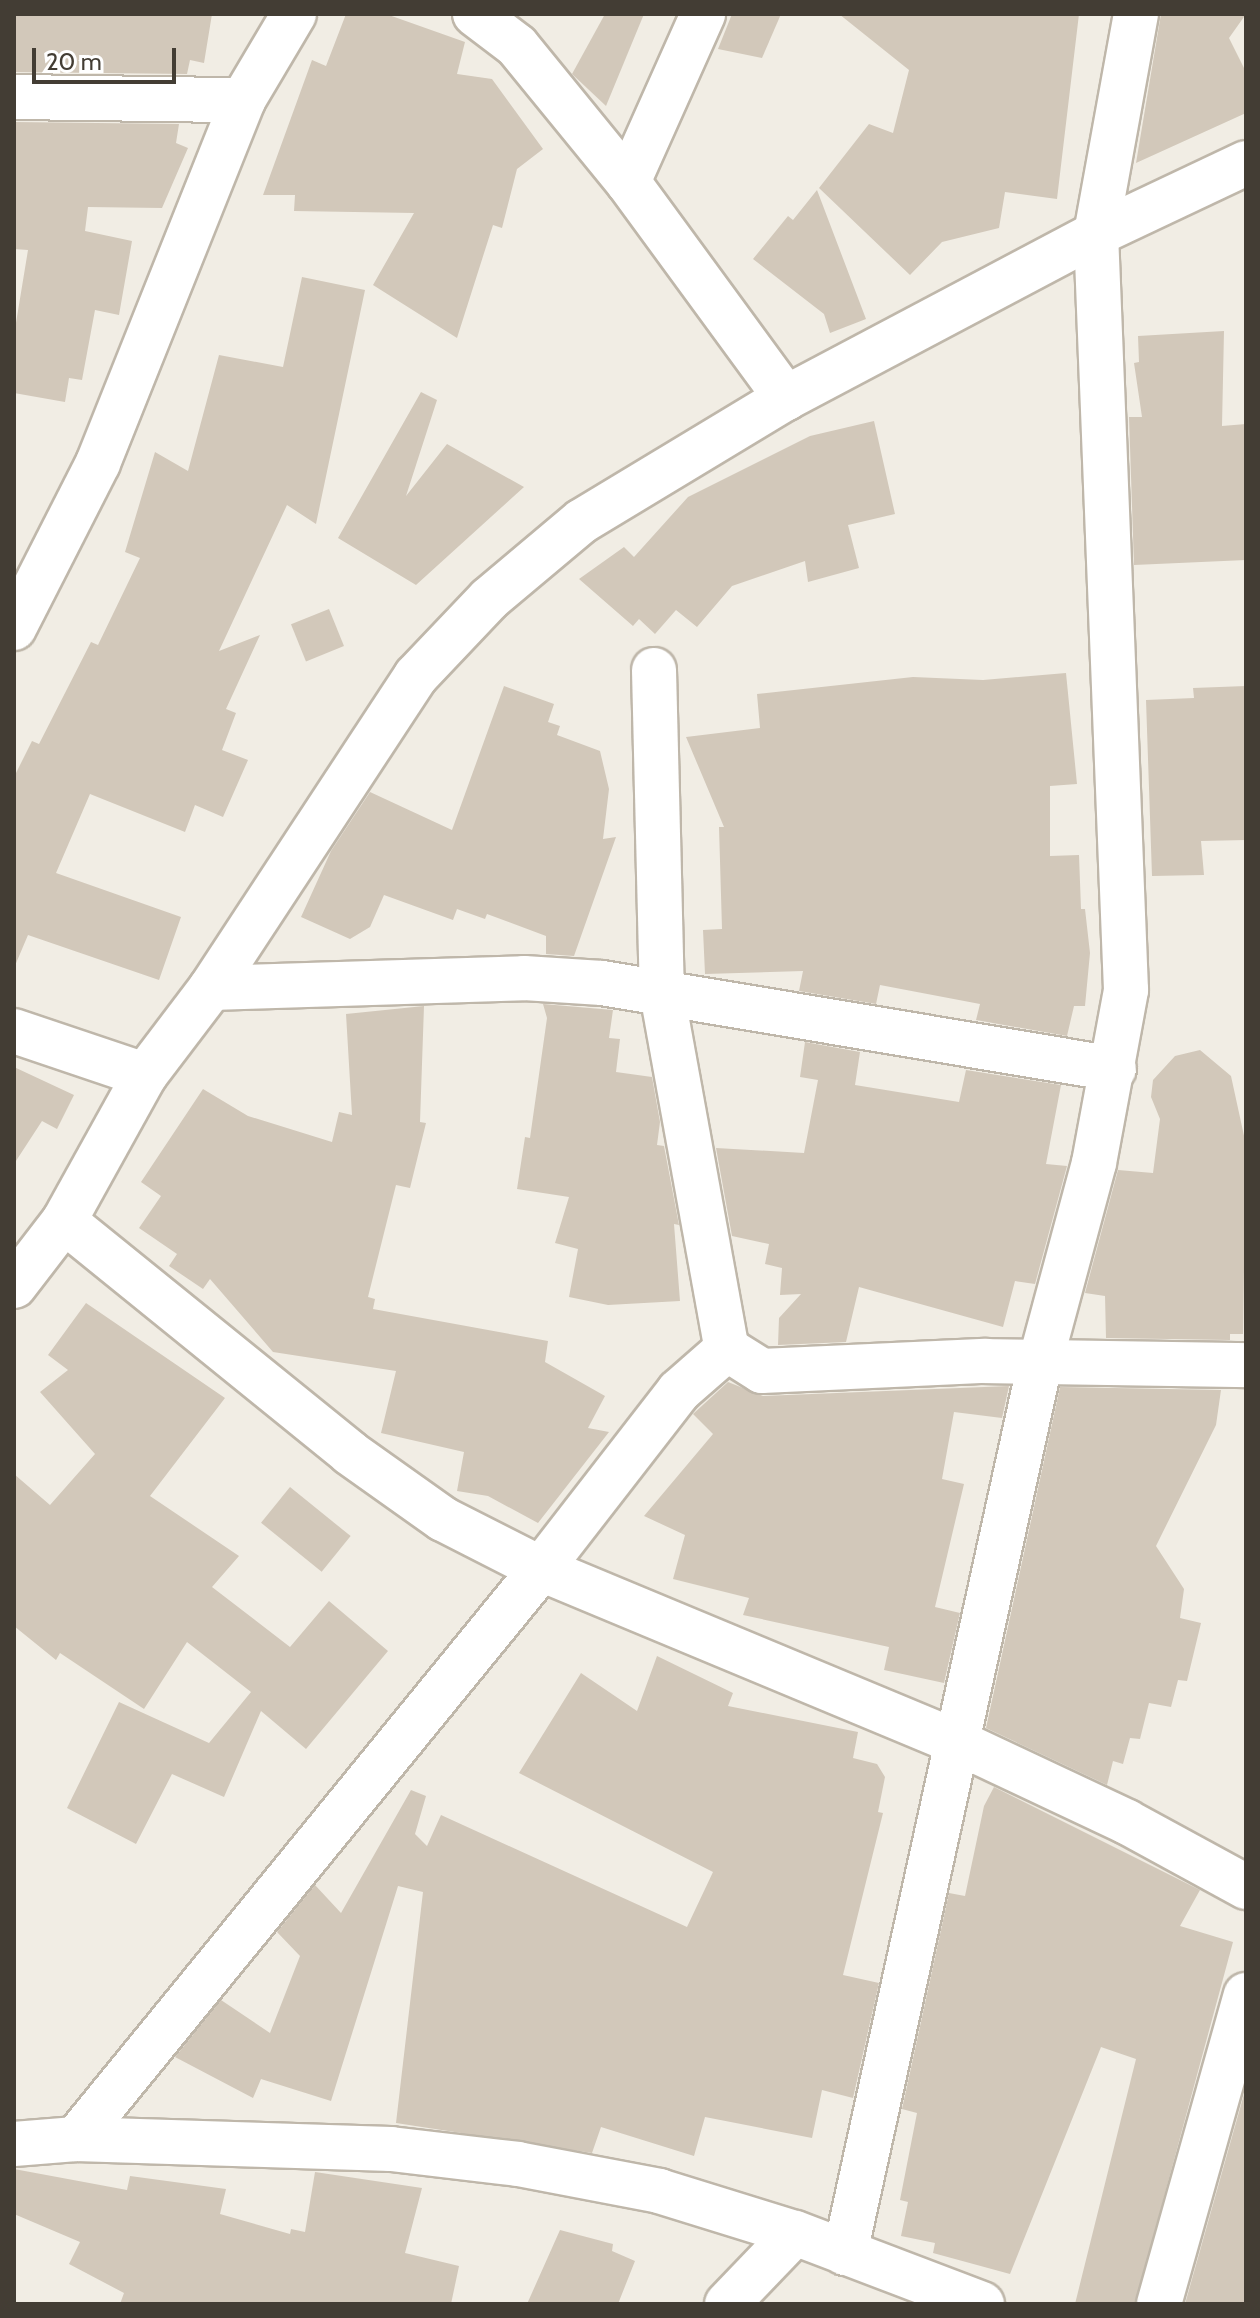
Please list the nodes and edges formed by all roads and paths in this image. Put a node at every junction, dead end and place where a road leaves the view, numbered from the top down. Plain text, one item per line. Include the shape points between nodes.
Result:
1 (294, 14) edge
2 (475, 14) edge
3 (703, 14) edge
4 (1136, 14) edge
5 (14, 97) edge
6 (243, 100) junction
7 (1246, 163) edge
8 (628, 182) junction
9 (1096, 234) junction
10 (786, 398) junction
11 (14, 628) edge
12 (654, 670) dead end
13 (211, 988) junction
14 (662, 993) junction
15 (14, 1031) edge
16 (1114, 1069) junction
17 (145, 1075) junction
18 (64, 1221) junction
19 (14, 1286) edge
20 (727, 1349) junction
21 (1040, 1363) junction
22 (1246, 1365) edge
23 (541, 1569) junction
24 (955, 1741) junction
25 (1246, 1887) edge
26 (1246, 1995) edge
27 (76, 2139) junction
28 (14, 2144) edge
29 (795, 2233) junction
30 (845, 2253) junction
31 (727, 2304) edge
32 (982, 2304) edge
33 (1159, 2304) edge

1 - 6 street
2 - 8 street via 517,46
3 - 8 street
4 - 9 street
5 - 6 street
6 - 11 street via 98,463
7 - 9 street
8 - 10 street
9 - 10 street
9 - 16 street via 1127,938
10 - 13 street via 582,521 489,599 416,676
12 - 14 street
13 - 14 street via 524,978
13 - 17 street
14 - 16 street
14 - 20 street
15 - 17 street
16 - 21 street
17 - 18 street
18 - 19 street
18 - 23 street via 394,1486 443,1519
20 - 21 street via 762,1371
20 - 23 street via 679,1391
21 - 22 street
21 - 24 street
23 - 24 street
23 - 27 street
24 - 25 street via 1127,1822
24 - 30 street
26 - 33 street
27 - 28 street
27 - 29 street via 391,2149 518,2164 659,2191
29 - 30 street
29 - 31 street
30 - 32 street

